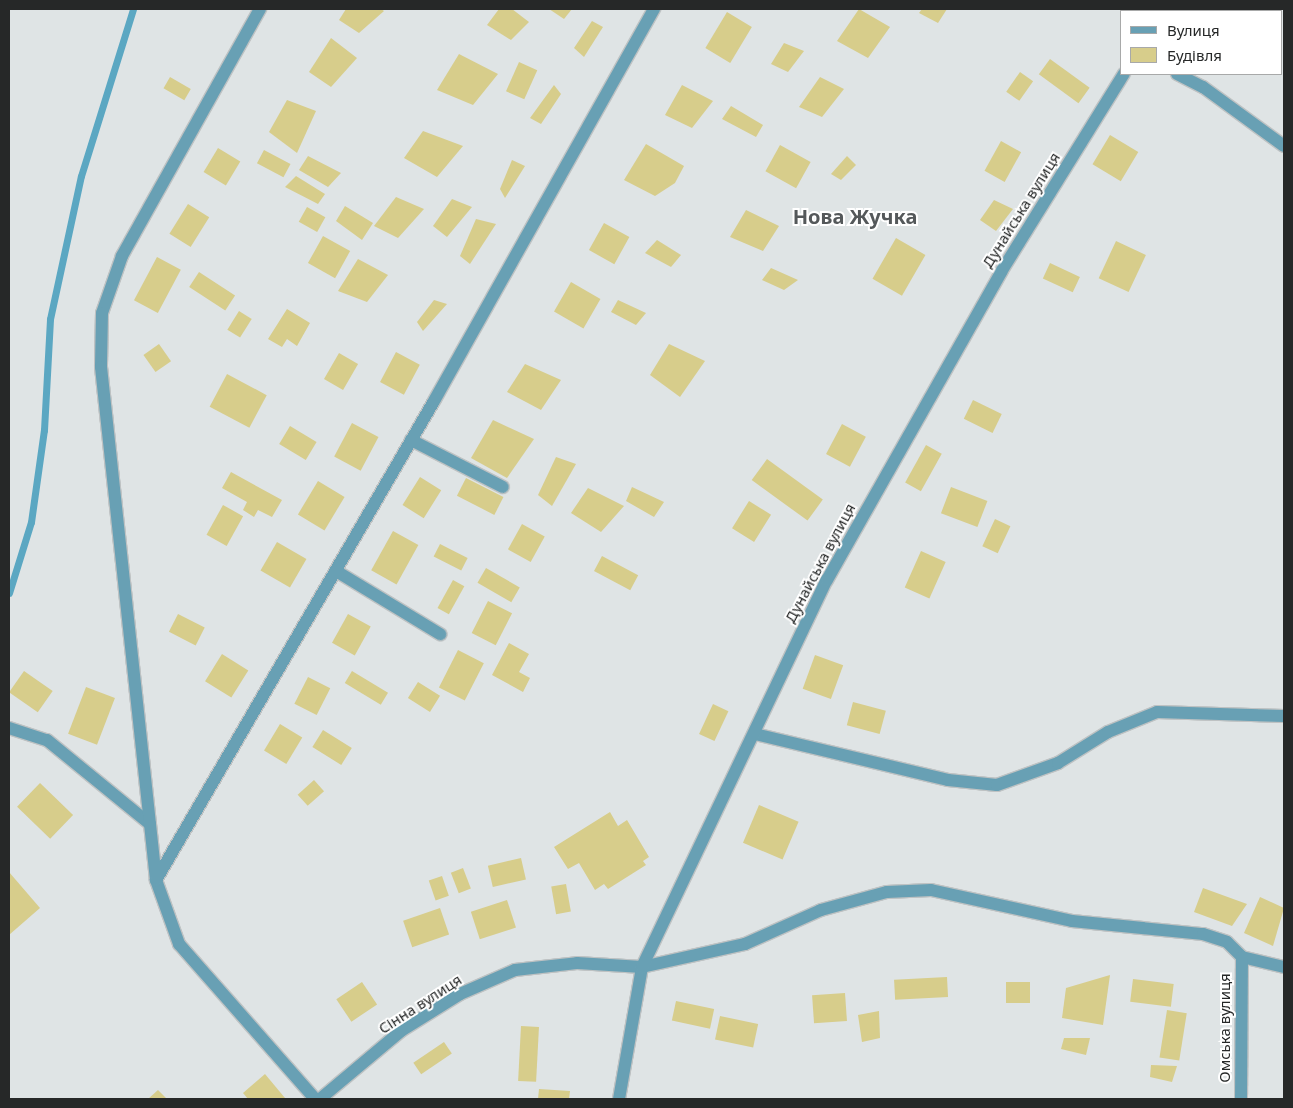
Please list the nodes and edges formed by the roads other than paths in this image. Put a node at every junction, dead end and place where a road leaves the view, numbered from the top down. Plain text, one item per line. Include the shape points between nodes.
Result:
1 (260, 9) edge
2 (654, 9) edge
3 (1123, 75) edge
4 (1179, 75) edge
5 (1284, 146) edge
6 (411, 440) junction
7 (503, 487) dead end
8 (336, 571) junction
9 (440, 634) dead end
10 (1284, 716) edge
11 (9, 728) edge
12 (754, 734) junction
13 (150, 824) junction
14 (156, 880) junction
15 (1242, 957) junction
16 (642, 967) junction
17 (1284, 967) edge
18 (315, 1099) edge
19 (320, 1099) edge
20 (619, 1099) edge
21 (1241, 1099) edge

1 - 13 street via 122,256 102,313 101,367
2 - 6 street
3 - 12 street, Дунайська вулиця via 1001,272 827,580
4 - 5 street via 1203,87
6 - 7 street
6 - 8 street
8 - 9 street
8 - 14 street
10 - 12 street via 1157,712 1108,732 1058,763 997,786 948,780
11 - 13 street via 47,740
12 - 16 street, Дунайська вулиця
13 - 14 street
14 - 18 street via 179,944
15 - 16 street, Сінна вулиця via 1227,942 1203,934 1072,921 931,890 886,892 821,910 745,944
15 - 17 street
15 - 21 street, Омська вулиця
16 - 19 street, Сінна вулиця via 576,963 515,970 460,994 401,1031
16 - 20 street, Дунайська вулиця

